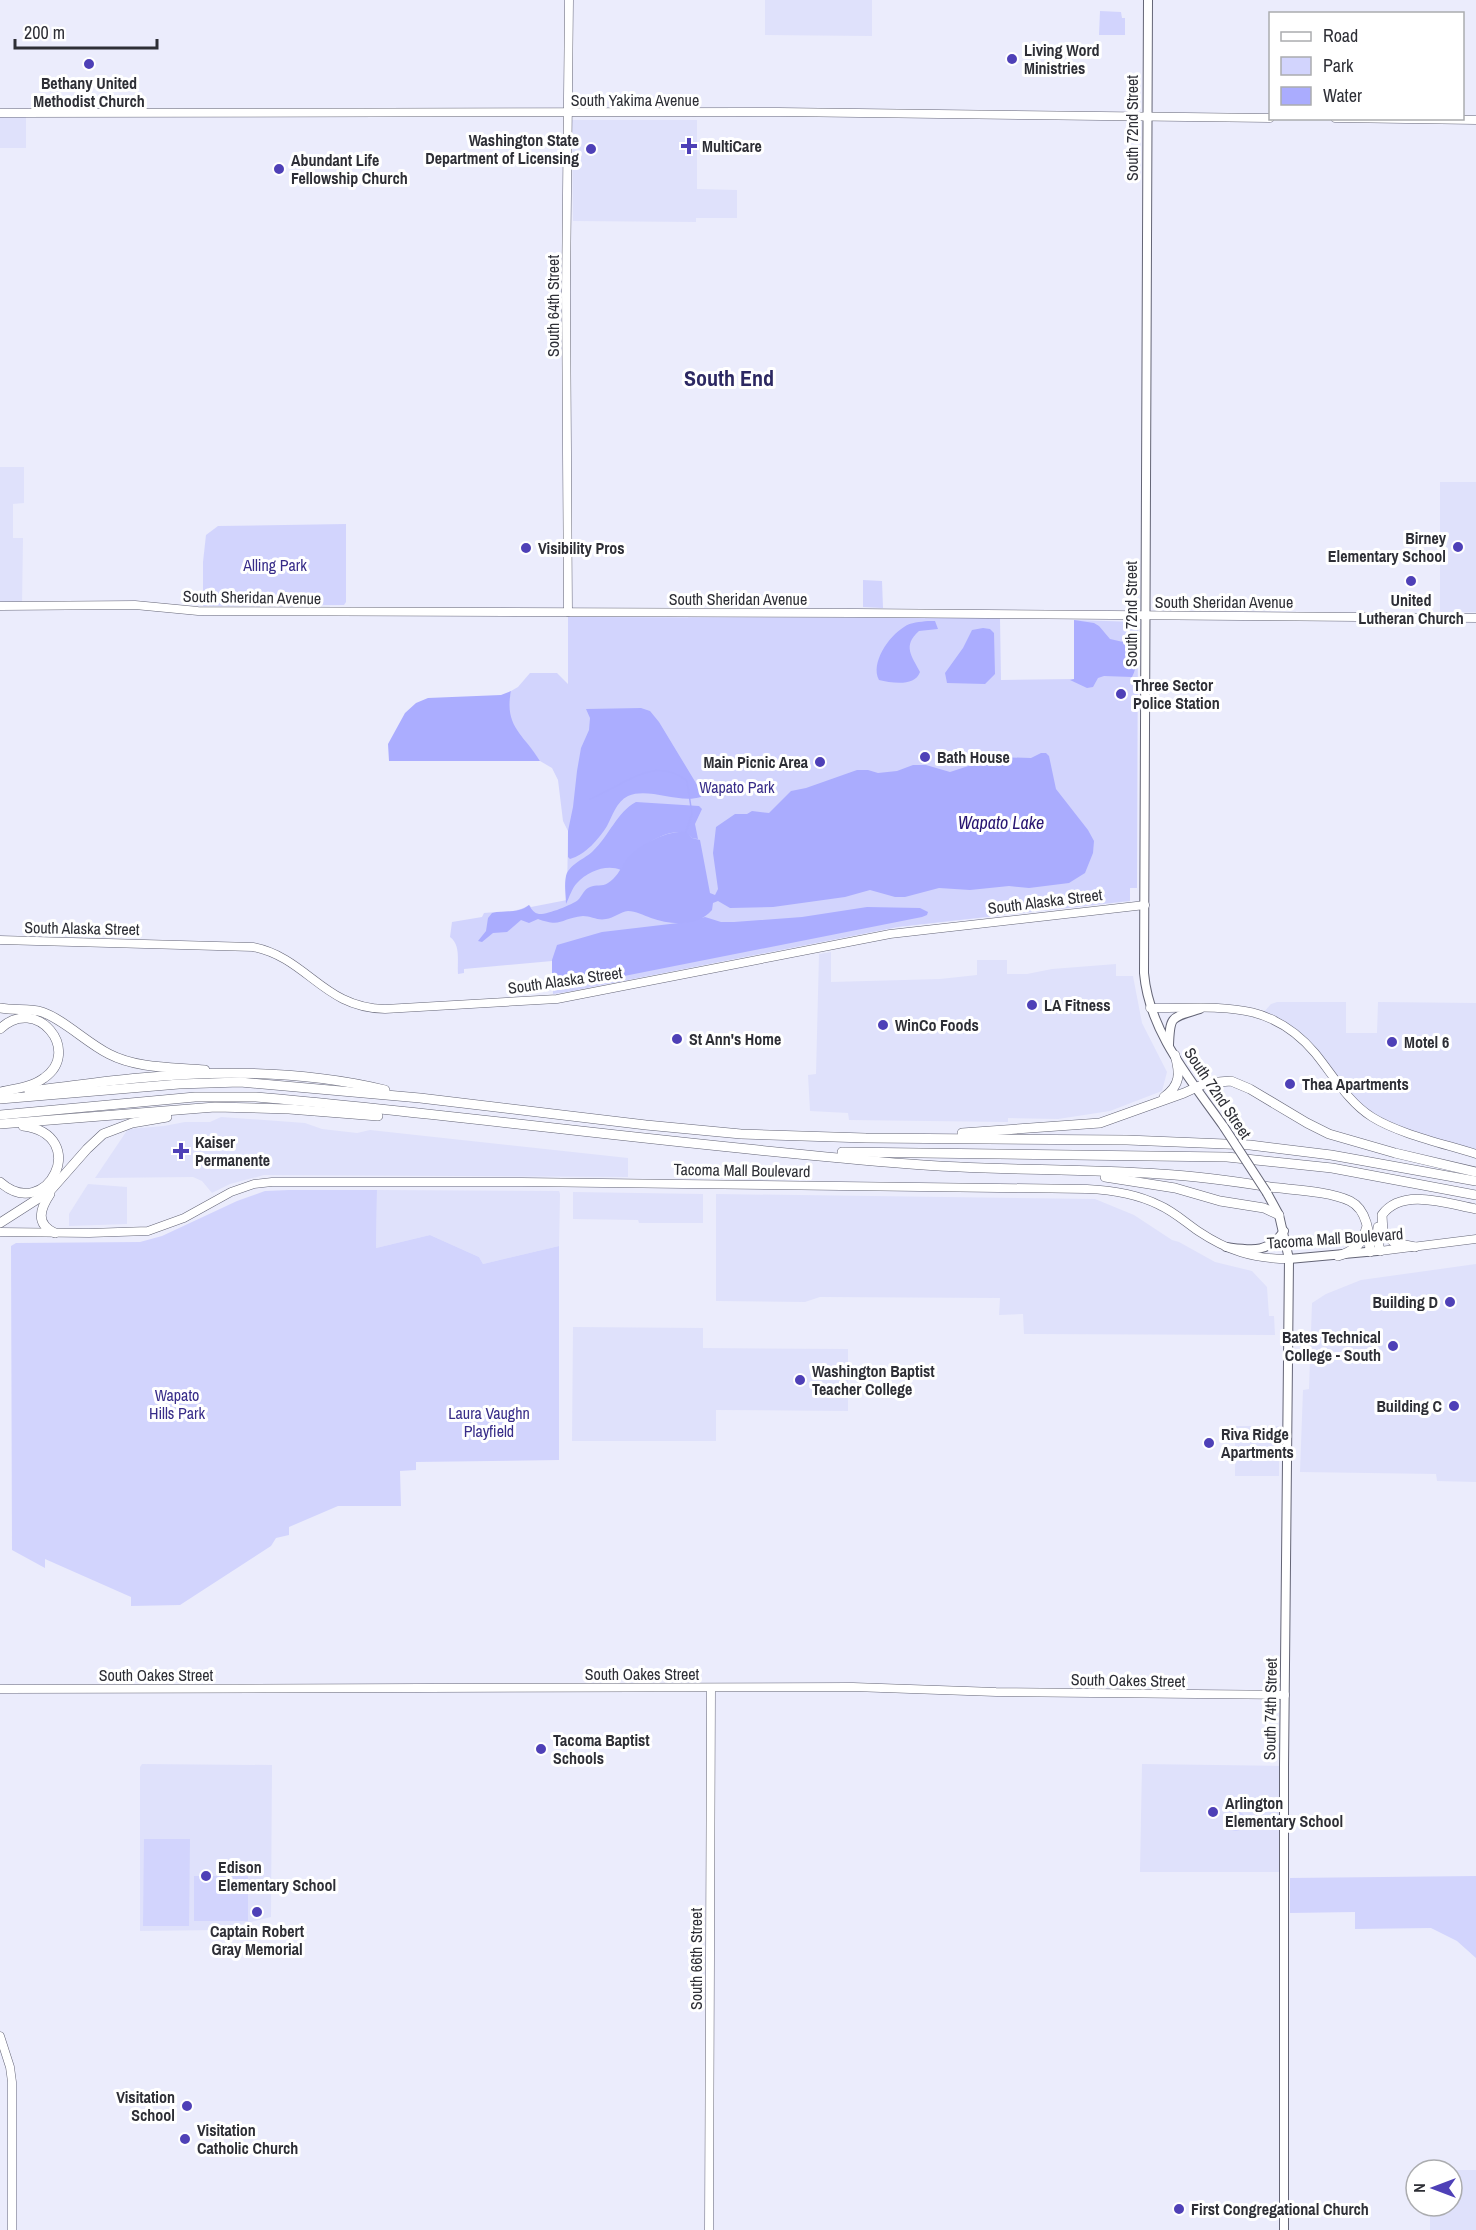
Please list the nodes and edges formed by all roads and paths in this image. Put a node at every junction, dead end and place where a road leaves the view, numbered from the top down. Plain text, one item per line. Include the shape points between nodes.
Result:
1 (569, 0) edge
2 (1148, 0) edge
3 (0, 113) edge
4 (568, 114) junction
5 (1147, 116) junction
6 (1269, 118) edge
7 (0, 606) edge
8 (568, 612) junction
9 (1146, 615) junction
10 (1476, 618) edge
11 (1145, 905) junction
12 (0, 940) edge
13 (0, 1008) edge
14 (1150, 1008) junction
15 (1200, 1009) junction
16 (0, 1029) edge
17 (1169, 1046) junction
18 (1175, 1055) junction
19 (241, 1074) junction
20 (1197, 1087) junction
21 (0, 1093) edge
22 (420, 1098) junction
23 (0, 1100) edge
24 (1147, 1107) junction
25 (278, 1108) junction
26 (0, 1115) edge
27 (0, 1124) edge
28 (534, 1127) junction
29 (897, 1138) junction
30 (741, 1147) junction
31 (1476, 1154) edge
32 (1034, 1171) junction
33 (68, 1172) junction
34 (1476, 1172) edge
35 (1476, 1181) edge
36 (0, 1182) edge
37 (1266, 1193) joint
38 (1476, 1195) edge
39 (1476, 1209) edge
40 (1279, 1215) junction
41 (1382, 1215) junction
42 (0, 1223) edge
43 (1366, 1223) junction
44 (1284, 1231) junction
45 (0, 1232) edge
46 (55, 1233) junction
47 (1476, 1239) edge
48 (1226, 1247) junction
49 (1415, 1247) junction
50 (1380, 1251) junction
51 (1370, 1252) junction
52 (1338, 1256) junction
53 (1289, 1259) junction
54 (711, 1688) junction
55 (0, 1689) edge
56 (1285, 1695) junction
57 (0, 2036) edge
58 (12, 2230) edge
59 (709, 2230) edge
60 (1284, 2230) edge

1 - 4 street, South 64th Street
2 - 5 main road, South 72nd Street
3 - 4 street, South Yakima Avenue
4 - 5 street, South Yakima Avenue
4 - 8 street, South 64th Street
5 - 6 street, South Yakima Avenue
5 - 9 main road, South 72nd Street
7 - 8 street, South Sheridan Avenue
8 - 9 street, South Sheridan Avenue
9 - 10 street, South Sheridan Avenue
9 - 11 main road, South 72nd Street
11 - 12 street, South Alaska Street via 890,934 567,997 391,1009 342,1000 283,957 253,947
11 - 14 main road, South 72nd Street via 1144,973
13 - 19 highway via 46,1014 125,1060
14 - 15 street
14 - 17 main road, South 72nd Street
15 - 17 main road via 1173,1019 1169,1025
15 - 31 street via 1248,1010 1282,1023 1301,1038 1350,1098 1372,1117
16 - 21 highway via 16,1019 39,1021 52,1032 59,1053 44,1079
17 - 18 main road, South 72nd Street
18 - 20 main road, South 72nd Street
18 - 24 highway via 1179,1075 1176,1086
19 - 21 highway via 137,1078
19 - 22 highway via 355,1083
20 - 24 highway
20 - 34 highway via 1216,1081 1240,1083 1329,1134
20 - 37 main road, South 72nd Street, bridge
22 - 23 highway via 240,1082
22 - 29 highway via 683,1129
24 - 29 highway via 1087,1125
25 - 27 highway via 191,1109
25 - 28 highway
25 - 33 highway via 170,1116 122,1126 92,1143
26 - 28 highway via 195,1097 245,1097
27 - 36 highway via 40,1131 54,1140 59,1157 55,1176 37,1192 18,1192
28 - 30 highway
29 - 35 highway via 1251,1145
30 - 32 highway via 911,1164
30 - 38 highway via 1227,1157 1332,1168
32 - 40 highway via 1167,1186
32 - 43 highway via 1149,1173 1327,1195 1358,1206
33 - 42 highway via 41,1197
33 - 46 highway via 41,1212 45,1227
37 - 40 main road, South 74th Street
39 - 41 highway via 1408,1199 1392,1204
40 - 44 main road, South 74th Street
41 - 49 highway via 1384,1236
41 - 50 highway
43 - 51 highway
43 - 52 highway via 1359,1244
44 - 48 main road via 1266,1248
44 - 53 main road, South 74th Street
45 - 46 street, Tacoma Mall Boulevard
46 - 48 street, Tacoma Mall Boulevard via 133,1233 155,1229 231,1192 272,1182 1099,1189 1133,1195 1167,1209
47 - 49 street, Tacoma Mall Boulevard
48 - 53 street, Tacoma Mall Boulevard via 1260,1258
49 - 50 street, Tacoma Mall Boulevard
50 - 51 main road, Tacoma Mall Boulevard
51 - 52 main road, Tacoma Mall Boulevard
52 - 53 main road, Tacoma Mall Boulevard
53 - 56 main road, South 74th Street
54 - 55 street, South Oakes Street
54 - 56 street, South Oakes Street
54 - 59 street, South 66th Street
56 - 60 main road, South 74th Street
57 - 58 street via 12,2082

